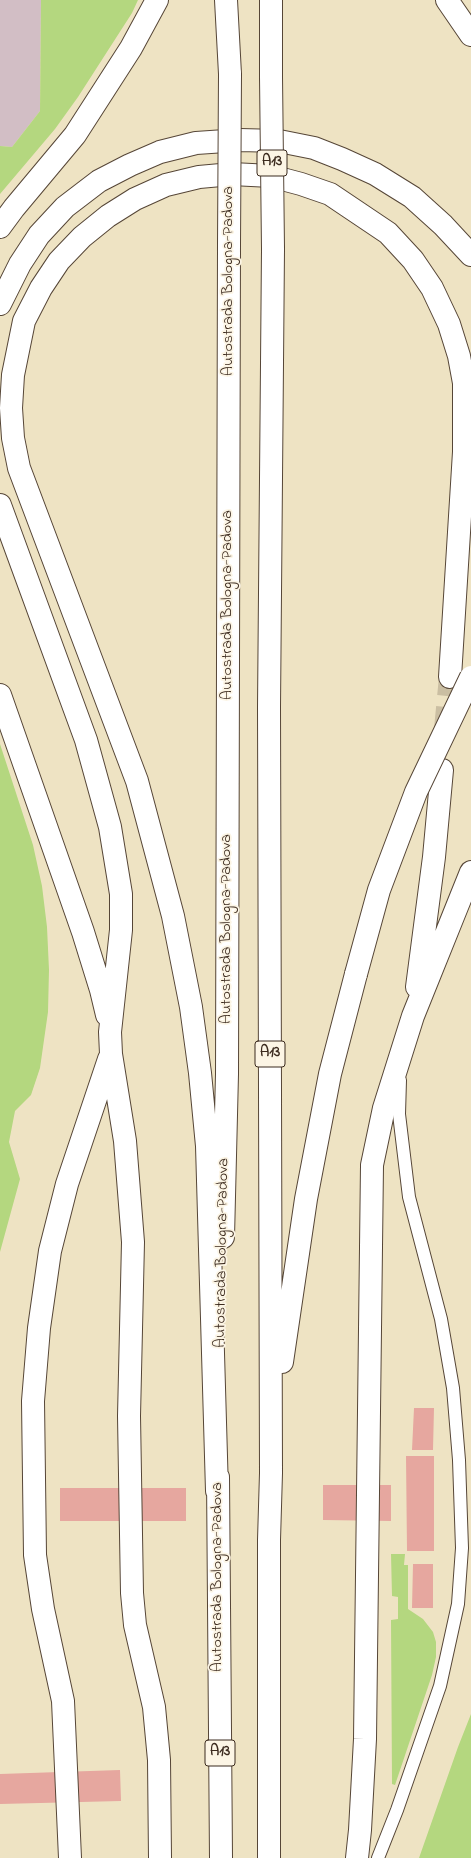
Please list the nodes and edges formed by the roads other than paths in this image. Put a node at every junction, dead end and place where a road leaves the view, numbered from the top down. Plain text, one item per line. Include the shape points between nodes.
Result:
1 (157, 0) edge
2 (226, 0) edge
3 (271, 0) edge
4 (447, 0) edge
5 (471, 35) edge
6 (0, 227) edge
7 (471, 255) edge
8 (0, 304) edge
9 (0, 505) edge
10 (460, 677) edge
11 (0, 696) edge
12 (442, 770) dead end
13 (471, 872) edge
14 (413, 1016) junction
15 (110, 1032) junction
16 (111, 1054) junction
17 (402, 1055) junction
18 (271, 1473) junction
19 (217, 1491) junction
20 (70, 1858) edge
21 (160, 1858) edge
22 (221, 1858) edge
23 (269, 1858) edge
24 (357, 1858) edge
25 (378, 1858) edge

1 - 6 highway via 131,48 74,135
2 - 19 highway, Autostrada Bologna-Padova / A13, bridge via 230,74 227,1074
3 - 18 highway, A13, bridge
4 - 5 highway
7 - 8 highway via 412,197 375,174 342,158 314,148 279,142 240,140 196,143 160,152 130,165 98,181 65,208 39,235 20,264
9 - 15 highway via 86,740 110,827 121,894 122,930
10 - 18 highway, bridge via 379,890 330,1074 306,1199 283,1354
10 - 19 highway via 464,383 449,324 432,288 413,260 388,233 330,194 272,176 232,174 166,185 135,199 82,237 59,261 24,321 13,375 13,438 19,468 137,781 172,916 191,1007 207,1146
11 - 15 highway via 83,932 101,990
12 - 14 highway via 434,857
13 - 14 highway
14 - 17 highway
15 - 16 highway
16 - 20 highway via 67,1184 50,1250 39,1328 33,1401 35,1555 43,1610 63,1701
16 - 21 highway via 125,1141 133,1242 129,1416 132,1593 135,1625 154,1706 159,1760
17 - 24 highway via 384,1108 372,1165 365,1731
17 - 25 lane via 399,1114 404,1163 409,1197 441,1319 453,1388 462,1548 458,1604 440,1686
18 - 23 highway, A13
19 - 22 highway, Autostrada Bologna-Padova / A13

